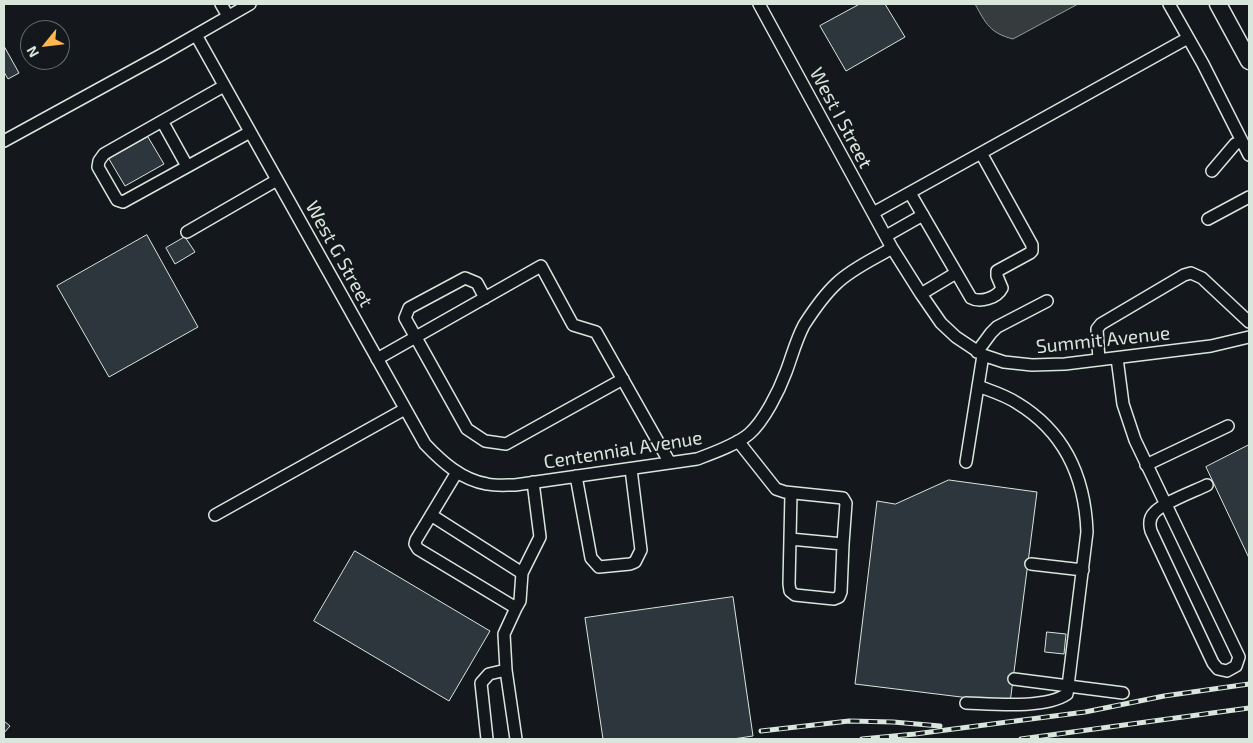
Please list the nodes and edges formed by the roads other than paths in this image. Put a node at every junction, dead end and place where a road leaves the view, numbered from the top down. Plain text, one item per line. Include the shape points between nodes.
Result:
1 (221, 4) edge
2 (250, 4) edge
3 (760, 4) edge
4 (1169, 4) edge
5 (1218, 4) edge
6 (228, 16) junction
7 (196, 35) junction
8 (1188, 38) junction
9 (1249, 61) edge
10 (224, 86) junction
11 (162, 121) junction
12 (250, 132) junction
13 (4, 141) edge
14 (1242, 141) junction
15 (981, 153) junction
16 (1249, 155) edge
17 (187, 166) junction
18 (1212, 171) dead end
19 (277, 180) junction
20 (910, 193) junction
21 (1249, 197) edge
22 (873, 214) junction
23 (923, 215) junction
24 (1208, 219) dead end
25 (187, 232) dead end
26 (886, 236) junction
27 (892, 248) junction
28 (956, 274) junction
29 (921, 294) junction
30 (485, 298) junction
31 (1047, 301) dead end
32 (1249, 322) edge
33 (415, 337) junction
34 (1249, 337) edge
35 (980, 353) junction
36 (1117, 358) junction
37 (377, 359) junction
38 (1099, 360) junction
39 (623, 380) junction
40 (978, 386) junction
41 (405, 409) junction
42 (1228, 426) dead end
43 (738, 441) junction
44 (966, 462) dead end
45 (670, 463) junction
46 (1146, 465) junction
47 (631, 469) junction
48 (462, 475) junction
49 (576, 476) junction
50 (534, 482) junction
51 (1207, 485) dead end
52 (791, 493) junction
53 (1165, 505) junction
54 (215, 515) dead end
55 (430, 515) junction
56 (790, 539) junction
57 (843, 544) junction
58 (1031, 564) dead end
59 (1083, 570) junction
60 (522, 573) junction
61 (516, 608) junction
62 (506, 670) junction
63 (1014, 679) dead end
64 (1070, 686) junction
65 (1123, 693) dead end
66 (966, 703) dead end
67 (487, 739) edge
68 (516, 739) edge

1 - 6 street
2 - 6 street
3 - 22 street, West I Street
4 - 8 street
5 - 9 highway
6 - 7 street
7 - 10 street, West G Street
7 - 13 street
8 - 14 street
8 - 15 street
10 - 11 street
10 - 12 street, West G Street
11 - 17 street
11 - 17 street via 104,154 98,167 117,200 123,202
12 - 17 street
12 - 19 street, West G Street
14 - 16 street
14 - 18 street via 1235,144
15 - 20 street
15 - 28 street via 1033,248 997,272 1002,290 984,300 971,298
19 - 25 street
19 - 37 street, West G Street
20 - 22 street
20 - 23 street
21 - 24 street
22 - 26 street, West I Street
23 - 26 street
23 - 28 street
26 - 27 street, West I Street
27 - 29 street, Summit Avenue
27 - 43 street, Centennial Avenue via 836,284 804,326 772,402 749,434
28 - 29 street
29 - 35 street, Summit Avenue via 941,323
30 - 33 street
30 - 33 street via 477,282 465,278 410,308 405,318
30 - 39 street via 541,266 573,325 596,332
31 - 35 street via 997,327
32 - 38 street via 1202,278 1191,273 1100,324 1097,329
33 - 37 street
33 - 39 street via 467,429 485,441 506,444
34 - 36 street, Summit Avenue via 1211,346
35 - 38 street, Summit Avenue via 1004,362 1032,365
35 - 40 street
36 - 38 street, Summit Avenue
36 - 46 street via 1125,412
37 - 41 street, West G Street
39 - 45 street
40 - 44 street
40 - 59 street via 1033,413 1063,445 1082,488 1086,512
41 - 48 street, West G Street via 425,444 441,461
41 - 54 street
42 - 46 street
43 - 45 street, Centennial Avenue via 697,460
43 - 52 street via 776,489
45 - 47 street, Centennial Avenue
46 - 53 street
47 - 49 street, Centennial Avenue
47 - 49 street via 641,550 635,562 630,564 599,567 591,558
48 - 50 street, Centennial Avenue via 487,484
48 - 55 street
49 - 50 street, Centennial Avenue
50 - 60 street via 540,537
51 - 53 street
52 - 56 street
52 - 57 street via 843,498 846,503
53 - 53 street via 1239,657 1236,666 1227,672 1213,663 1151,532 1150,518
55 - 60 street
55 - 61 street via 416,540 418,549
56 - 57 street
56 - 57 street via 789,584 794,595 839,597
58 - 59 street
59 - 64 street
60 - 61 street via 520,601
61 - 62 street via 504,634
62 - 67 street via 489,674 481,683
62 - 68 street
63 - 64 street
64 - 65 street
64 - 66 street via 1068,694 1055,701 1003,705

